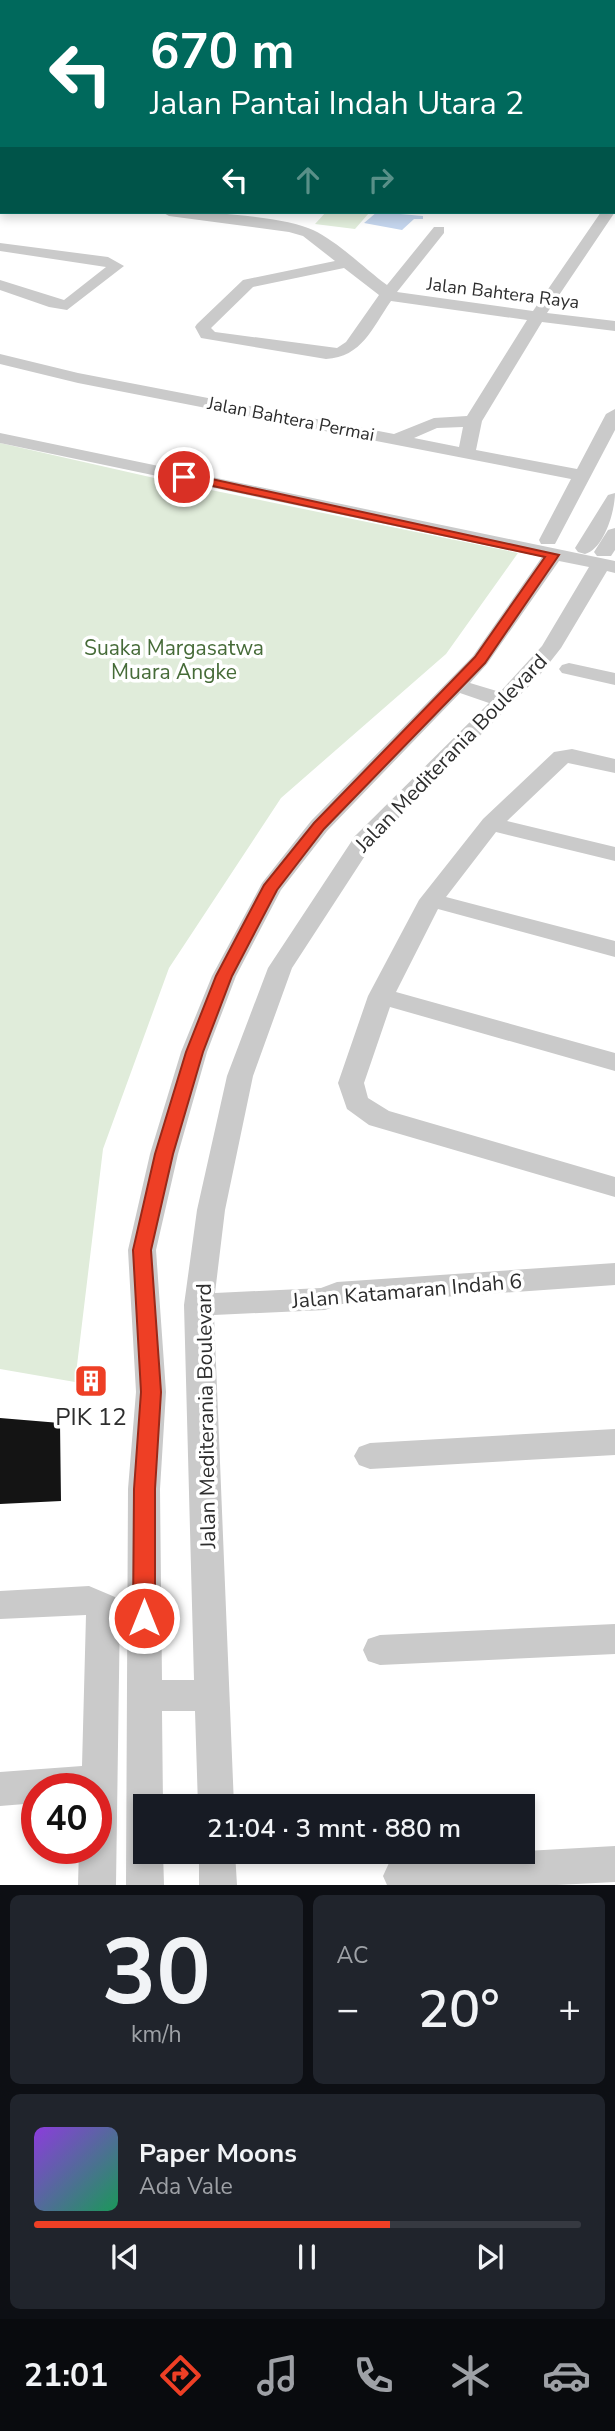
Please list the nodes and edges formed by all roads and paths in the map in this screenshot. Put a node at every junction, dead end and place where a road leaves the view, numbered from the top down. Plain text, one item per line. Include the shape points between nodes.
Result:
1 (184, 214) edge
2 (607, 214) edge
3 (439, 230) dead end
4 (0, 247) edge
5 (346, 263) junction
6 (0, 285) edge
7 (388, 294) junction
8 (537, 316) junction
9 (615, 326) edge
10 (0, 359) edge
11 (615, 414) edge
12 (473, 421) junction
13 (0, 427) edge
14 (0, 438) edge
15 (396, 440) junction
16 (466, 454) junction
17 (583, 476) junction
18 (615, 499) edge
19 (615, 534) edge
20 (552, 540) junction
21 (606, 557) edge
22 (569, 669) dead end
23 (615, 679) edge
24 (455, 685) junction
25 (503, 700) junction
26 (615, 766) edge
27 (491, 824) junction
28 (615, 854) edge
29 (431, 901) junction
30 (615, 949) edge
31 (382, 996) junction
32 (615, 1062) edge
33 (615, 1187) edge
34 (615, 1274) edge
35 (200, 1299) junction
36 (615, 1442) edge
37 (370, 1456) dead end
38 (0, 1605) edge
39 (615, 1639) edge
40 (380, 1650) dead end
41 (212, 1695) junction
42 (144, 1696) junction
43 (98, 1773) edge
44 (21, 1787) edge
45 (0, 1789) edge
46 (216, 1794) edge
47 (97, 1864) edge
48 (217, 1864) edge
49 (615, 1864) edge
50 (402, 1876) dead end
51 (97, 1885) edge
52 (145, 1885) edge
53 (218, 1885) edge

1 - 5 street, Jalan Bahtera Raya via 308,233
2 - 8 street
3 - 7 street, Jalan Bahtera Raya
4 - 6 street via 116,266 67,304
5 - 7 street, Jalan Bahtera Raya
5 - 7 street via 248,283 203,327 207,335 215,337 341,353 352,345
7 - 8 street, Jalan Bahtera Raya
8 - 9 street, Jalan Bahtera Raya
8 - 12 street
10 - 15 street, Jalan Bahtera Permai
11 - 17 street, Jalan Mediterania Boulevard
12 - 15 street via 434,423
12 - 16 street
13 - 20 street
14 - 20 street
15 - 16 street, Jalan Bahtera Permai
16 - 17 street, Jalan Bahtera Permai
17 - 20 street, Jalan Mediterania Boulevard
18 - 21 street
19 - 21 street
20 - 21 street
20 - 24 street, Jalan Mediterania Boulevard via 480,660
21 - 25 street, Jalan Mediterania Boulevard via 551,648
22 - 23 street
24 - 25 street
24 - 42 street, Jalan Mediterania Boulevard via 319,826 270,888 224,976 194,1052 142,1250 151,1392 144,1489
25 - 35 street, Jalan Mediterania Boulevard via 363,841 279,968 240,1076 211,1210
26 - 27 street via 567,756 556,761
27 - 28 street
27 - 29 street
29 - 30 street
29 - 31 street
31 - 32 street
31 - 33 street via 351,1083 351,1093 363,1109
34 - 35 street, Jalan Katamaran Indah 6 via 337,1293 325,1299
35 - 41 street, Jalan Mediterania Boulevard
36 - 37 street
38 - 43 street via 89,1600 100,1604 104,1618
39 - 40 street
41 - 42 street
41 - 46 street, Jalan Mediterania Boulevard
42 - 52 street, Jalan Mediterania Boulevard
44 - 45 street
47 - 51 street
48 - 53 street
49 - 50 street

